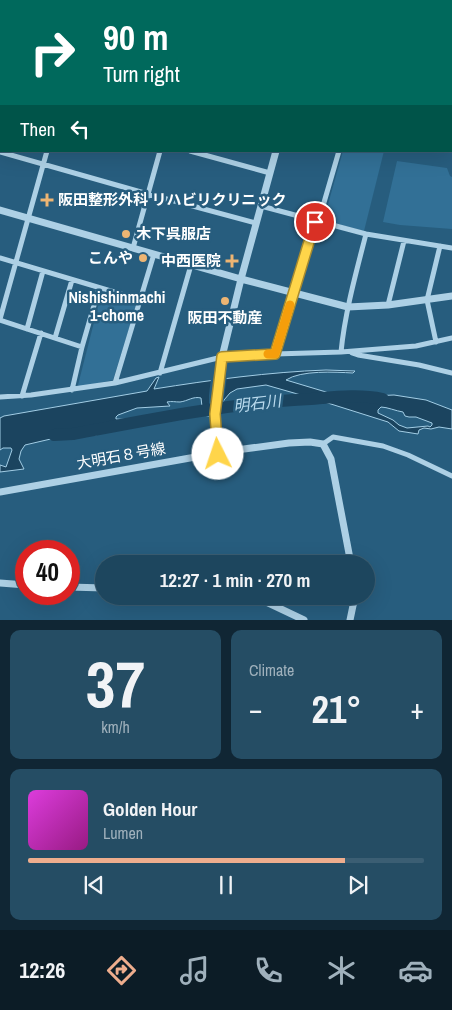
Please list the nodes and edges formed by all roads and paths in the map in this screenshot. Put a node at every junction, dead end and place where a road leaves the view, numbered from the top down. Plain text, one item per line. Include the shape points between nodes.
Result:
1 (0, 152) edge
2 (47, 152) edge
3 (160, 152) edge
4 (193, 152) edge
5 (276, 152) edge
6 (339, 152) edge
7 (43, 164) junction
8 (270, 174) junction
9 (148, 194) junction
10 (261, 206) junction
11 (0, 210) edge
12 (29, 219) junction
13 (317, 222) junction
14 (256, 223) junction
15 (366, 234) junction
16 (404, 241) junction
17 (440, 246) junction
18 (133, 248) junction
19 (452, 248) edge
20 (154, 254) junction
21 (0, 258) edge
22 (16, 263) junction
23 (192, 265) junction
24 (43, 271) junction
25 (241, 279) junction
26 (72, 280) junction
27 (99, 288) junction
28 (294, 293) junction
29 (452, 296) edge
30 (140, 300) junction
31 (427, 300) junction
32 (388, 305) junction
33 (348, 307) junction
34 (0, 319) edge
35 (27, 329) junction
36 (41, 333) junction
37 (55, 338) junction
38 (452, 338) edge
39 (436, 342) junction
40 (82, 347) junction
41 (341, 352) junction
42 (348, 352) junction
43 (275, 354) junction
44 (221, 360) junction
45 (160, 372) junction
46 (452, 373) edge
47 (115, 383) junction
48 (72, 390) junction
49 (22, 396) junction
50 (0, 397) edge
51 (323, 444) junction
52 (217, 450) junction
53 (452, 476) edge
54 (0, 492) edge
55 (349, 555) edge
56 (0, 583) edge
57 (15, 584) edge
58 (80, 587) edge
59 (95, 588) edge
60 (272, 605) edge
61 (353, 605) edge
62 (304, 620) edge
63 (350, 620) edge

1 - 7 street
2 - 7 street
3 - 9 street
4 - 8 street
5 - 8 street
6 - 13 street
7 - 9 street
7 - 12 street
8 - 10 street
9 - 14 street
9 - 18 street
10 - 13 street
10 - 14 street
11 - 12 street
12 - 18 street
12 - 22 street
13 - 15 street
13 - 28 street
14 - 25 street
15 - 16 street
15 - 33 street
16 - 17 street
16 - 32 street
17 - 19 street
17 - 31 street
18 - 20 street
20 - 23 street
20 - 30 street
21 - 22 street
22 - 24 street
22 - 34 street
23 - 25 street
23 - 45 street
24 - 26 street
24 - 35 street
25 - 28 street
25 - 44 street
26 - 27 street
26 - 37 street
27 - 30 street
27 - 40 street
28 - 33 street
28 - 43 street
29 - 31 street
30 - 47 street
31 - 32 street
31 - 39 street
32 - 33 street
33 - 41 street
34 - 35 street
35 - 36 street
36 - 37 street
36 - 49 street
37 - 40 street
38 - 39 street
39 - 42 street
40 - 48 street
41 - 42 street
41 - 43 street
42 - 46 street
43 - 44 street
44 - 45 street
44 - 52 street via 215,414
45 - 47 street
47 - 48 street
48 - 49 street
49 - 50 street
51 - 52 street, 大明石８号線 via 289,443
51 - 53 street via 333,437 383,446
51 - 55 street via 331,460
52 - 54 street, 大明石８号線
56 - 57 street
58 - 59 street
60 - 62 street
61 - 63 street

